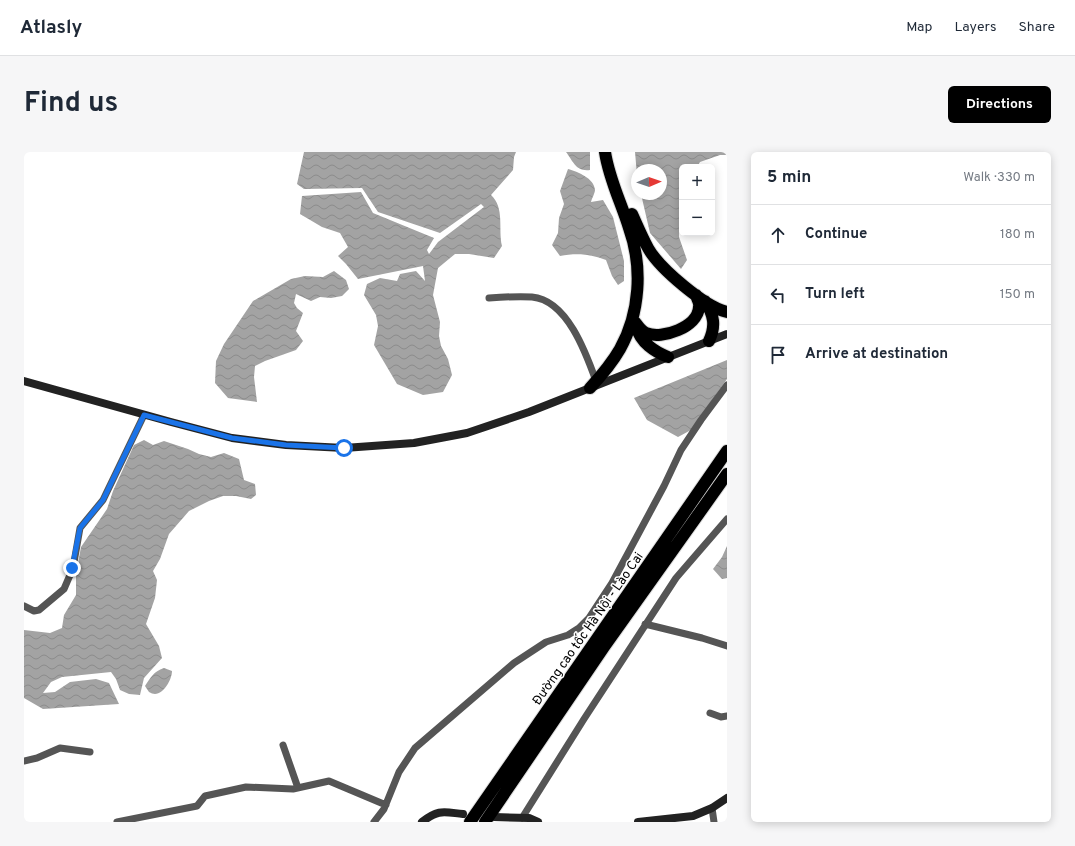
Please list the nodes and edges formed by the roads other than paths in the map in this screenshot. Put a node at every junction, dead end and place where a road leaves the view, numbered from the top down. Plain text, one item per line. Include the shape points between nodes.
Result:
1 (605, 152) edge
2 (613, 152) edge
3 (489, 298) dead end
4 (701, 298) junction
5 (727, 312) edge
6 (635, 316) junction
7 (727, 334) edge
8 (708, 341) junction
9 (668, 357) junction
10 (24, 381) edge
11 (593, 385) junction
12 (727, 386) edge
13 (144, 415) junction
14 (727, 451) edge
15 (727, 474) edge
16 (727, 519) edge
17 (24, 606) edge
18 (645, 624) junction
19 (727, 646) edge
20 (710, 713) dead end
21 (727, 716) edge
22 (283, 745) dead end
23 (90, 752) dead end
24 (24, 761) edge
25 (298, 788) junction
26 (727, 798) edge
27 (386, 805) junction
28 (712, 808) junction
29 (467, 818) edge
30 (522, 818) junction
31 (490, 820) edge
32 (118, 822) edge
33 (374, 822) edge
34 (422, 822) edge
35 (538, 822) edge
36 (638, 822) edge
37 (714, 822) edge

1 - 6 highway via 633,242 637,266
2 - 4 highway via 630,209 648,250 668,272
3 - 11 street via 532,297 552,306 565,317 576,332
4 - 5 highway
4 - 6 highway via 693,320 687,326 662,335 646,333 640,329
4 - 8 highway via 713,316 713,333
6 - 9 highway via 638,333 644,342 657,353
6 - 11 highway via 619,350
7 - 8 main road
8 - 9 main road
9 - 11 main road
10 - 13 main road
11 - 13 main road via 529,412 467,433 414,443 344,448 286,445 232,438
12 - 27 street via 681,450 612,583 589,618 568,635 546,642 514,663 416,748 399,772
13 - 17 street via 103,500 80,528 72,568 64,589 39,610 34,611
14 - 29 highway, Đường cao tốc Hà Nội - Lào Cai
15 - 31 highway, Đường cao tốc Hà Nội - Lào Cai via 604,647
16 - 18 street via 676,578
18 - 19 street
18 - 30 street
20 - 21 street via 720,717
22 - 25 street
23 - 24 street via 60,748
25 - 27 street via 329,781
25 - 32 street via 246,787 205,796 197,806
26 - 28 main road
27 - 33 street
28 - 36 main road via 693,816
28 - 37 street
29 - 34 main road via 436,813
30 - 31 main road
30 - 35 main road

